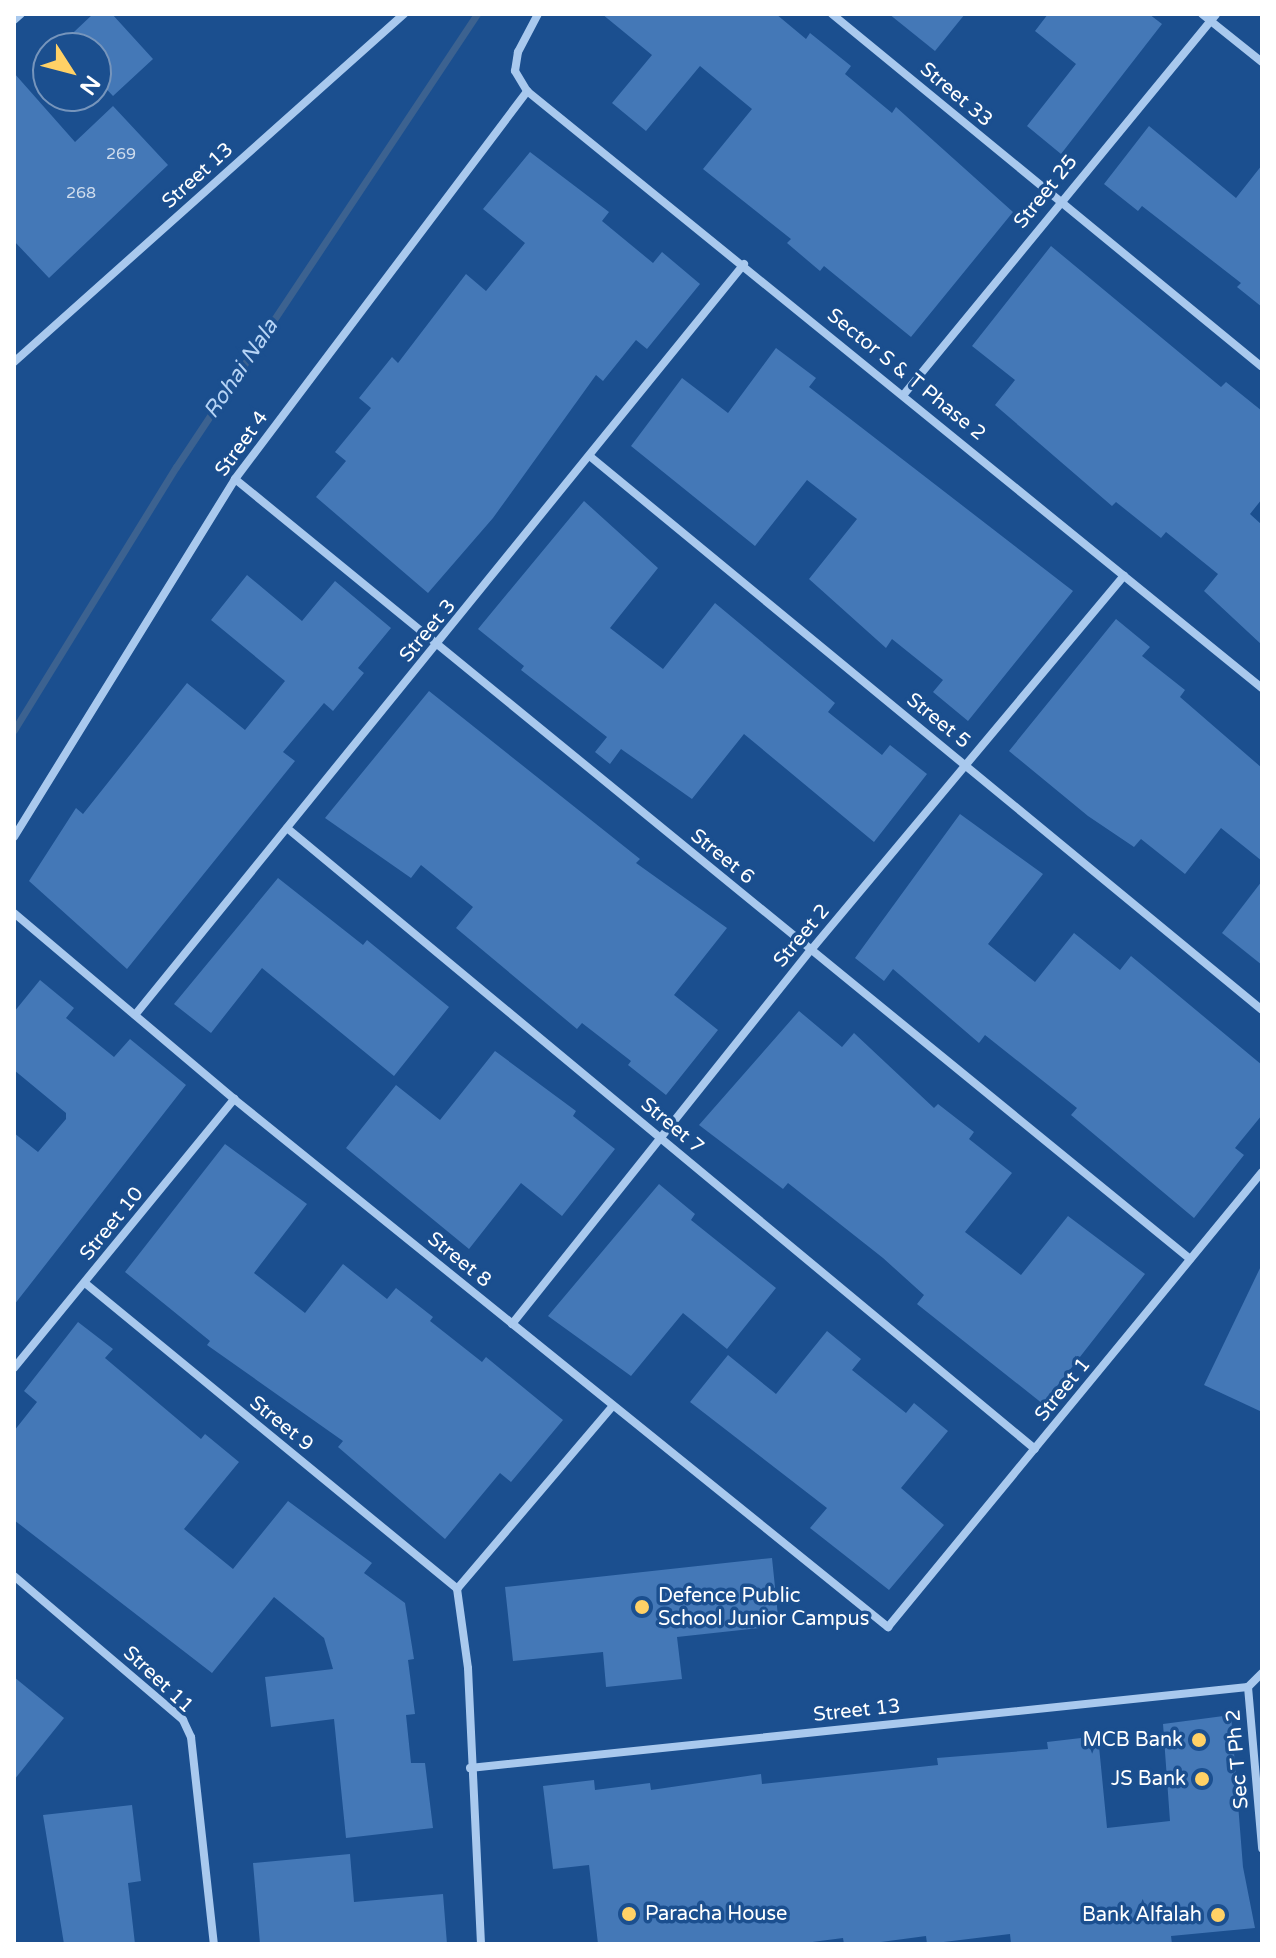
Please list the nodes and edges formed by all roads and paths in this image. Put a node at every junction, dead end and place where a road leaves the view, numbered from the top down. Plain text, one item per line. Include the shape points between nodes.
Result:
1 (21, 14) edge
2 (404, 14) edge
3 (538, 14) edge
4 (832, 14) edge
5 (1202, 14) edge
6 (1213, 17) edge
7 (14, 20) edge
8 (1262, 62) edge
9 (527, 91) junction
10 (1059, 201) junction
11 (744, 264) junction
12 (14, 362) edge
13 (1262, 367) edge
14 (905, 393) junction
15 (592, 458) junction
16 (235, 479) junction
17 (1124, 576) junction
18 (438, 645) junction
19 (1262, 688) edge
20 (967, 765) junction
21 (287, 828) junction
22 (14, 837) edge
23 (14, 913) edge
24 (811, 950) junction
25 (1262, 1010) edge
26 (135, 1015) junction
27 (234, 1099) junction
28 (660, 1136) junction
29 (1262, 1172) edge
30 (1190, 1259) junction
31 (85, 1283) junction
32 (512, 1324) junction
33 (14, 1368) edge
34 (612, 1407) junction
35 (1035, 1449) junction
36 (14, 1576) edge
37 (457, 1589) junction
38 (888, 1627) joint
39 (1262, 1673) edge
40 (1248, 1687) junction
41 (470, 1768) junction
42 (1262, 1848) edge
43 (214, 1944) edge
44 (481, 1944) edge

1 - 7 street
2 - 12 street, Street 13
3 - 9 street via 518,52 515,71
4 - 10 street, Street 33
5 - 6 street
6 - 8 street
6 - 10 street, Street 25
9 - 11 street, Sector S & T Phase 2
9 - 16 street, Street 4
10 - 13 street, Street 33
10 - 14 street, Street 25
11 - 14 street, Sector S & T Phase 2
11 - 15 street, Street 3
14 - 17 street, Sector S & T Phase 2
15 - 18 street, Street 3
15 - 20 street, Street 5
16 - 18 street, Street 6
16 - 22 street, Street 4
17 - 19 street, Sector S & T Phase 2
17 - 20 street, Street 2
18 - 21 street, Street 3
18 - 24 street, Street 6
20 - 24 street, Street 2
20 - 25 street, Street 5
21 - 26 street, Street 3
21 - 28 street, Street 7
23 - 26 street, Street 8
24 - 28 street, Street 2
24 - 30 street, Street 6
26 - 27 street, Street 8
27 - 31 street, Street 10
27 - 32 street, Street 8
28 - 32 street, Street 2
28 - 35 street, Street 7
29 - 30 street, Street 1
30 - 35 street, Street 1
31 - 33 street, Street 10
31 - 37 street, Street 9
32 - 34 street, Street 8
34 - 37 street
34 - 38 street, Street 8
35 - 38 street, Street 1
36 - 43 street, Street 11 via 183,1720 191,1737
37 - 41 street via 468,1668
39 - 40 street, Sec T Ph 2
40 - 41 street, Street 13
40 - 42 street, Sec T Ph 2
41 - 44 street

